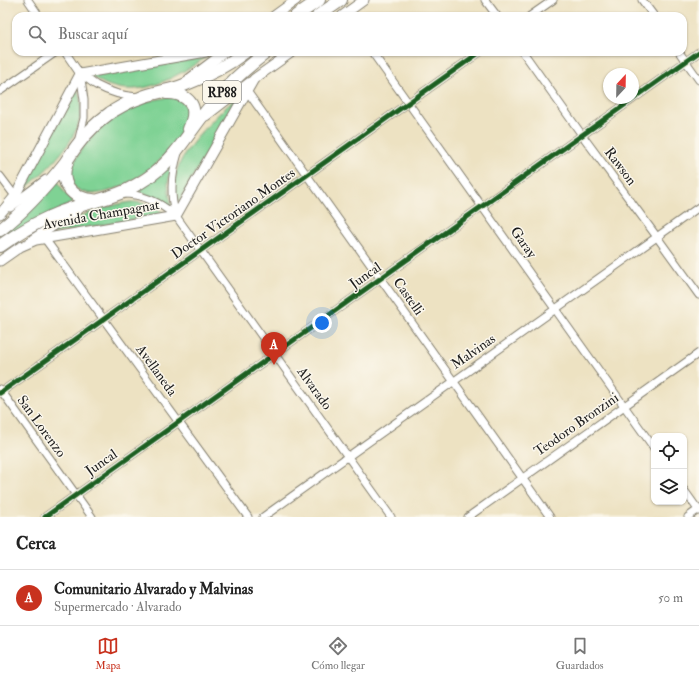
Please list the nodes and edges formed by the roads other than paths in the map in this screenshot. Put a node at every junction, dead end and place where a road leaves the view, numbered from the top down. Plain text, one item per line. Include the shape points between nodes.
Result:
1 (28, 0) edge
2 (296, 0) edge
3 (319, 0) edge
4 (341, 0) edge
5 (364, 0) edge
6 (485, 0) edge
7 (553, 0) edge
8 (642, 0) edge
9 (36, 12) edge
10 (280, 12) edge
11 (302, 12) edge
12 (324, 12) edge
13 (348, 12) edge
14 (494, 12) edge
15 (536, 12) edge
16 (651, 12) edge
17 (699, 52) edge
18 (50, 56) edge
19 (68, 56) edge
20 (183, 56) edge
21 (219, 56) edge
22 (239, 56) edge
23 (262, 56) edge
24 (286, 56) edge
25 (375, 56) edge
26 (474, 56) edge
27 (526, 56) edge
28 (682, 56) edge
29 (686, 61) junction
30 (80, 74) junction
31 (254, 79) junction
32 (699, 80) edge
33 (174, 88) junction
34 (0, 91) edge
35 (247, 91) junction
36 (150, 95) junction
37 (408, 103) junction
38 (196, 124) junction
39 (582, 136) junction
40 (183, 141) junction
41 (71, 156) junction
42 (60, 170) junction
43 (307, 175) junction
44 (0, 176) edge
45 (15, 196) junction
46 (109, 197) junction
47 (85, 203) junction
48 (482, 206) junction
49 (699, 207) edge
50 (0, 214) edge
51 (176, 216) junction
52 (0, 230) edge
53 (657, 237) junction
54 (45, 239) junction
55 (0, 246) edge
56 (20, 247) junction
57 (201, 250) junction
58 (0, 261) edge
59 (381, 278) junction
60 (699, 295) edge
61 (555, 309) junction
62 (104, 319) junction
63 (699, 353) edge
64 (275, 354) junction
65 (454, 381) junction
66 (1, 391) edge
67 (624, 406) junction
68 (179, 422) junction
69 (651, 444) edge
70 (348, 456) junction
71 (523, 478) junction
72 (687, 494) edge
73 (76, 495) junction
74 (699, 510) edge
75 (45, 517) edge
76 (92, 517) edge
77 (248, 517) edge
78 (263, 517) edge
79 (391, 517) edge
80 (468, 517) edge
81 (550, 517) edge
82 (688, 517) edge

1 - 9 street
2 - 10 street
3 - 11 highway
4 - 12 highway
5 - 13 street
6 - 14 street
7 - 15 street
8 - 16 street
17 - 29 street, Juncal
18 - 34 street
19 - 30 street
20 - 30 street
21 - 33 street, Avenida Champagnat
22 - 33 highway, Avenida Champagnat / RP88 via 214,72
23 - 38 highway, Avenida Champagnat / RP88 via 243,71
24 - 31 street, Avenida Champagnat
25 - 37 street, Garay
26 - 37 street, Doctor Victoriano Montes
27 - 39 street, Rawson
28 - 29 street
29 - 32 street
29 - 39 street, Juncal
30 - 36 street via 96,85 114,92 138,97
30 - 41 street via 84,118
30 - 45 street, Avenida Champagnat
31 - 35 street, Avenida Champagnat
31 - 38 street, Avenida Champagnat
33 - 36 highway, Avenida Champagnat / RP88
35 - 43 street, Castelli
35 - 51 street, Avenida Champagnat
36 - 40 highway, RP88 via 176,93 185,97 191,104 193,116
36 - 41 highway, Avenida Champagnat / RP88 via 131,101 104,118 89,131
37 - 43 street, Doctor Victoriano Montes
37 - 48 street, Garay
38 - 40 highway, Avenida Champagnat / RP88
39 - 48 street, Juncal
39 - 53 street, Rawson
40 - 46 highway, Avenida Champagnat / RP88 via 170,159 152,174 134,186
40 - 51 street, Alvarado via 172,181
41 - 42 highway, Avenida Champagnat / RP88
41 - 46 highway, RP88 via 64,172 68,188 83,198 93,200
42 - 50 street, Avenida Champagnat
42 - 52 highway, Avenida Champagnat / RP88 via 20,214
43 - 57 street, Doctor Victoriano Montes
43 - 59 street, Castelli
44 - 45 street
45 - 50 street, Avenida Champagnat
46 - 47 highway, Avenida Champagnat / RP88
46 - 51 street, Alvarado via 123,194 143,197 163,206
47 - 55 highway, Avenida Champagnat / RP88 via 41,221
47 - 56 street, Avenida Champagnat
48 - 59 street, Juncal
48 - 61 street, Garay
49 - 53 street, Malvinas
51 - 54 street, Avenida Champagnat
51 - 57 street, Alvarado
53 - 60 street, Rawson
53 - 61 street, Malvinas
54 - 56 street, Avenida Champagnat
54 - 62 street, Avellaneda
56 - 58 street, Avenida Champagnat
57 - 62 street, Doctor Victoriano Montes
57 - 64 street, Alvarado
59 - 64 street, Juncal
59 - 65 street, Castelli
61 - 65 street, Malvinas
61 - 67 street, Garay
62 - 66 street, Doctor Victoriano Montes
62 - 68 street, Avellaneda
63 - 67 street, Teodoro Bronzini
64 - 68 street, Juncal
64 - 70 street, Alvarado
65 - 70 street, Malvinas
65 - 71 street, Castelli
66 - 73 street, San Lorenzo
67 - 69 street, Garay
67 - 71 street, Teodoro Bronzini
68 - 73 street, Juncal
68 - 77 street, Avellaneda
70 - 78 street, Malvinas
70 - 79 street, Alvarado
71 - 80 street, Teodoro Bronzini
71 - 81 street, Castelli
72 - 74 street
73 - 75 street, Juncal
73 - 76 street, San Lorenzo
74 - 82 street

